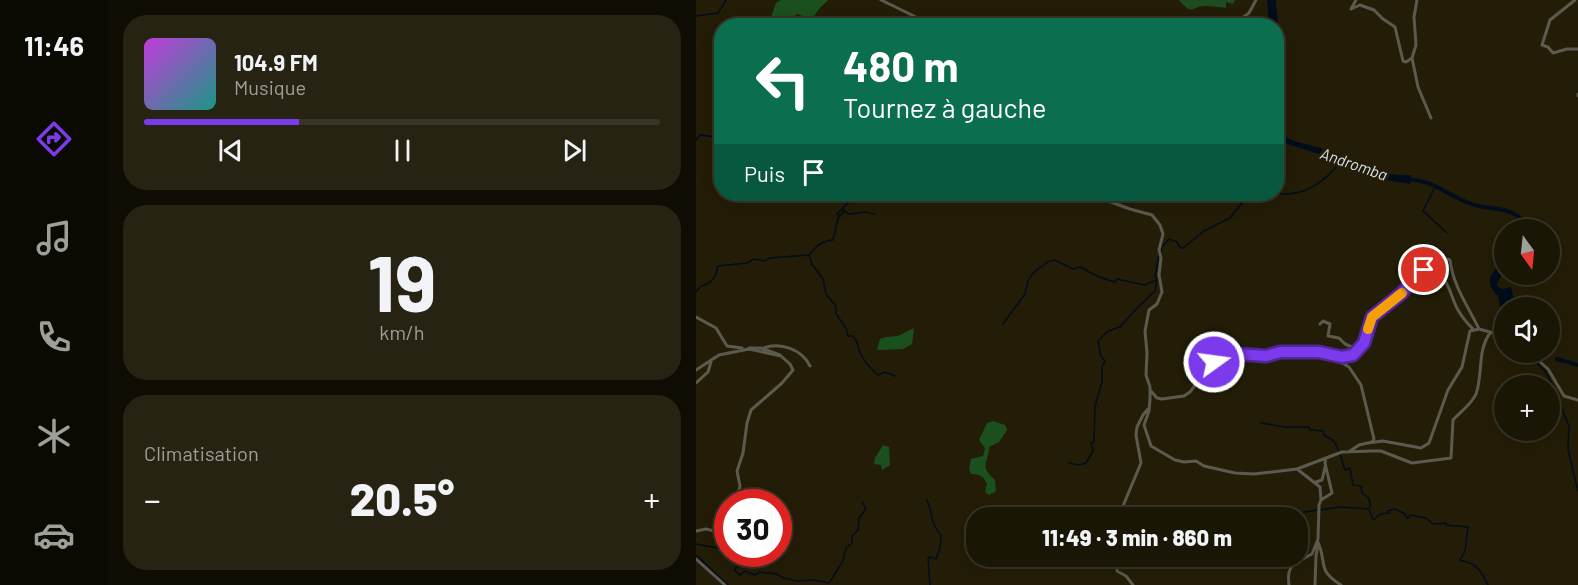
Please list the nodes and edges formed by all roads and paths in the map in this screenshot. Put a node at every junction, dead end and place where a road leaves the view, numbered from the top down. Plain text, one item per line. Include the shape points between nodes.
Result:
1 (881, 0) edge
2 (1257, 0) edge
3 (1356, 0) edge
4 (1417, 0) edge
5 (1575, 0) edge
6 (916, 18) edge
7 (1243, 18) edge
8 (1578, 49) edge
9 (1412, 58) junction
10 (1431, 118) dead end
11 (1108, 201) edge
12 (1430, 270) junction
13 (696, 317) edge
14 (1320, 324) dead end
15 (1473, 329) junction
16 (1479, 329) junction
17 (1494, 332) edge
18 (1490, 333) junction
19 (764, 348) junction
20 (1359, 350) junction
21 (1324, 352) junction
22 (780, 357) junction
23 (714, 358) junction
24 (1541, 363) edge
25 (810, 366) dead end
26 (696, 370) edge
27 (696, 383) edge
28 (1150, 390) junction
29 (1578, 400) edge
30 (1149, 408) junction
31 (1368, 443) junction
32 (1348, 452) junction
33 (1326, 458) junction
34 (1325, 465) junction
35 (1297, 469) junction
36 (1315, 481) junction
37 (739, 489) edge
38 (1321, 500) junction
39 (1123, 507) edge
40 (696, 531) edge
41 (714, 531) edge
42 (1318, 539) junction
43 (1319, 544) junction
44 (696, 559) edge
45 (1117, 567) edge
46 (725, 585) edge
47 (1133, 585) edge
48 (1289, 585) edge
49 (1315, 585) edge
50 (1341, 585) edge

1 - 6 street
2 - 7 street
3 - 9 street via 1351,9 1360,5 1374,10 1396,28 1403,61
4 - 9 street
5 - 8 street via 1550,20 1542,45 1553,53
9 - 10 street via 1418,87
11 - 28 street via 1152,215 1162,229 1162,292 1149,310 1145,331
12 - 15 street via 1442,275 1462,317
12 - 16 street via 1441,268 1450,260 1458,292
12 - 20 street via 1419,273 1372,317
13 - 19 street via 716,328 731,348
14 - 20 street via 1330,324 1328,336
15 - 16 street
15 - 31 street via 1462,367 1443,403 1429,443 1421,447 1383,441
16 - 18 street
17 - 18 street
18 - 32 street via 1483,345 1476,394 1453,420 1451,458 1412,463 1381,452
19 - 22 street
19 - 25 street via 794,350
20 - 21 street via 1348,357
21 - 28 street via 1238,354 1211,364 1184,396 1162,399
21 - 31 street via 1348,367 1361,385 1374,435
22 - 23 street via 749,349
22 - 37 street via 793,370 751,410 737,471
23 - 26 street
23 - 27 street via 705,376
24 - 29 street via 1564,396
28 - 30 street
30 - 35 street via 1144,425 1151,446 1175,460 1196,461 1235,473
30 - 39 street via 1137,428 1140,465
31 - 32 street
32 - 33 street
33 - 34 street
33 - 35 street
34 - 36 street via 1322,480
34 - 38 street via 1332,493
35 - 36 street
36 - 38 street via 1321,490
38 - 42 street
40 - 41 street
42 - 43 street
42 - 48 street via 1312,554 1293,563
43 - 49 street
43 - 50 street via 1325,573
44 - 46 street
45 - 47 street

